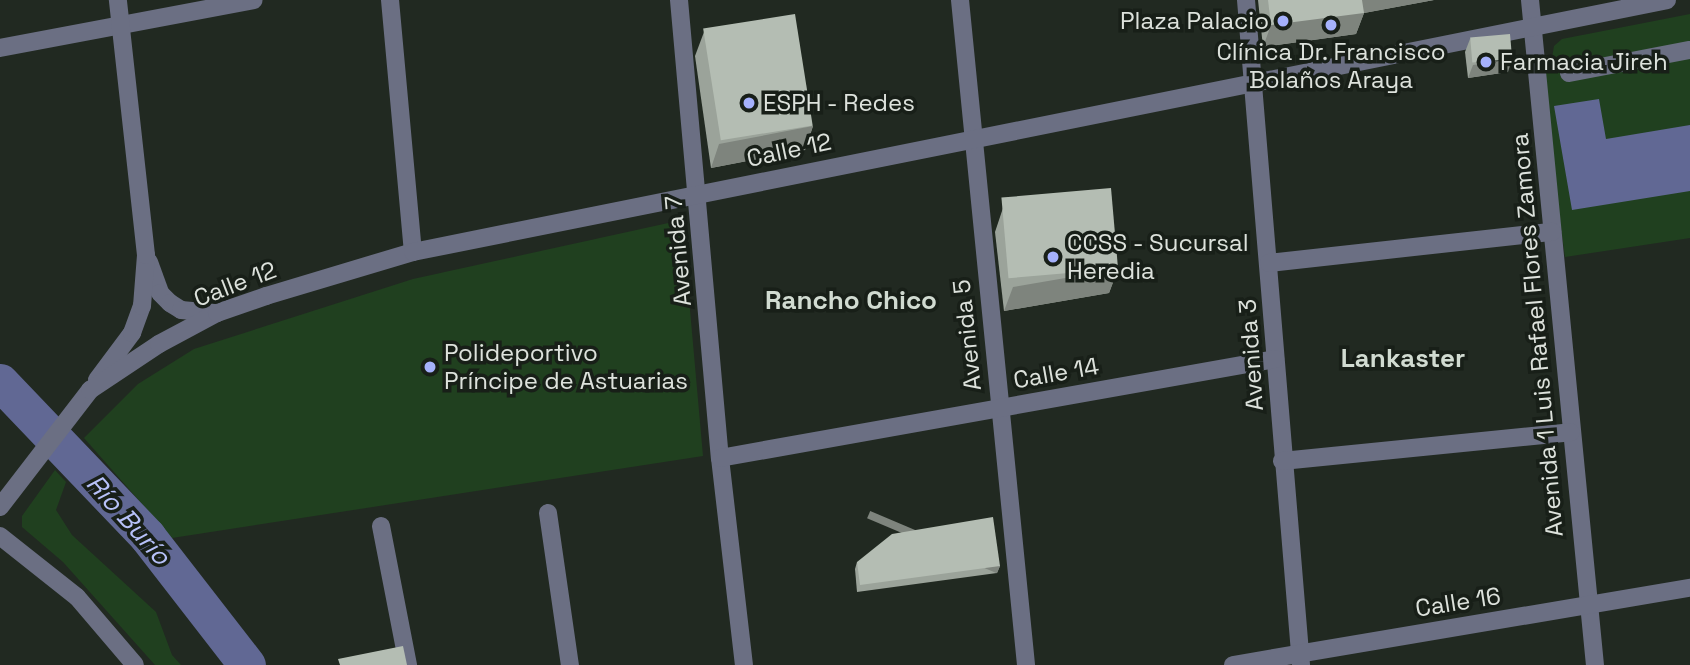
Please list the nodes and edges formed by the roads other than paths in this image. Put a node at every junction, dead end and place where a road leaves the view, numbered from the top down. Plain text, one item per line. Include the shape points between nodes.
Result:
1 (118, 0) edge
2 (253, 0) edge
3 (390, 0) edge
4 (679, 0) edge
5 (960, 0) edge
6 (1246, 0) edge
7 (1530, 0) edge
8 (1667, 0) edge
9 (1641, 2) edge
10 (1533, 25) junction
11 (120, 27) junction
12 (0, 48) edge
13 (1690, 50) edge
14 (1569, 73) dead end
15 (1255, 83) junction
16 (972, 138) junction
17 (698, 194) junction
18 (1552, 232) junction
19 (413, 252) junction
20 (146, 255) junction
21 (1269, 263) junction
22 (218, 313) junction
23 (1275, 359) junction
24 (90, 390) junction
25 (999, 408) junction
26 (1571, 432) junction
27 (720, 458) junction
28 (1282, 461) junction
29 (0, 507) edge
30 (548, 513) dead end
31 (381, 526) dead end
32 (0, 536) edge
33 (1690, 588) edge
34 (1587, 606) junction
35 (1301, 659) edge
36 (135, 665) edge
37 (408, 665) edge
38 (570, 665) edge
39 (744, 665) edge
40 (1026, 665) edge
41 (1233, 665) edge
42 (1595, 665) edge

1 - 11 street
2 - 11 street
3 - 19 street
4 - 17 street, Avenida 7
5 - 16 street, Avenida 5
6 - 15 street, Avenida 3
7 - 10 street, Avenida 1 Luis Rafael Flores Zamora
8 - 9 street, Calle 12
9 - 10 street, Calle 12
10 - 15 street, Calle 12
10 - 18 street, Avenida 1 Luis Rafael Flores Zamora
11 - 12 street
11 - 20 street
13 - 14 street
15 - 16 street, Calle 12
15 - 21 street, Avenida 3
16 - 17 street, Calle 12
16 - 25 street, Avenida 5
17 - 19 street, Calle 12
17 - 27 street, Avenida 7
18 - 21 street
18 - 26 street, Avenida 1 Luis Rafael Flores Zamora
19 - 22 street, Calle 12
20 - 22 street via 160,293 170,303 181,310
20 - 24 street via 142,306 132,333
21 - 23 street, Avenida 3
22 - 24 street, Calle 12 via 159,344
23 - 25 street, Calle 14
23 - 28 street, Avenida 3
24 - 29 street, Calle 12
25 - 27 street, Calle 14
25 - 40 street, Avenida 5
26 - 28 street
26 - 34 street, Avenida 1 Luis Rafael Flores Zamora
27 - 39 street, Avenida 7
28 - 35 street, Avenida 3
30 - 38 street
31 - 37 street
32 - 36 street via 77,597
33 - 34 street, Calle 16
34 - 35 street, Calle 16
34 - 42 street, Avenida 1 Luis Rafael Flores Zamora
35 - 41 street, Calle 16

